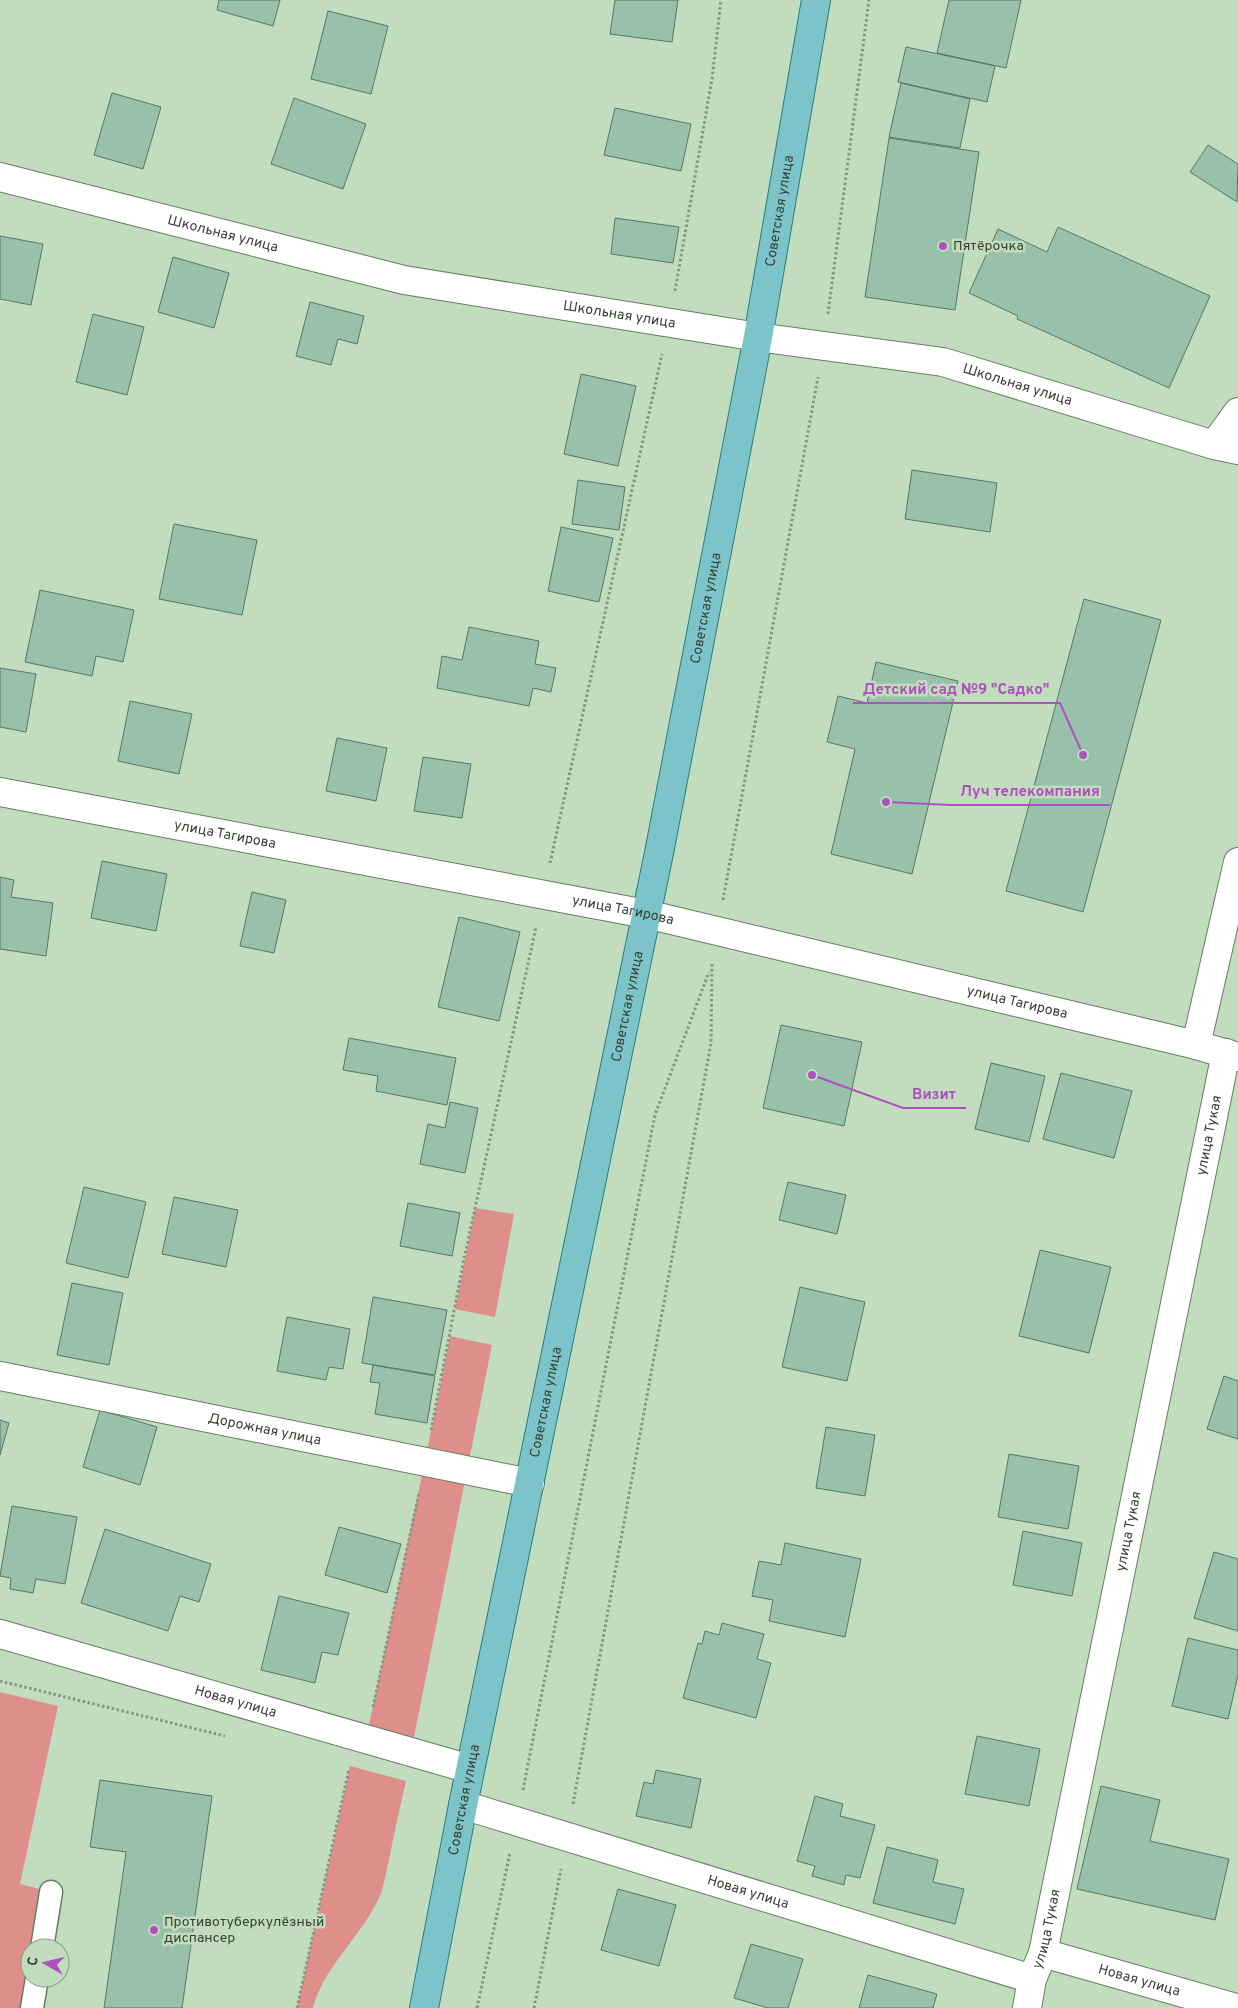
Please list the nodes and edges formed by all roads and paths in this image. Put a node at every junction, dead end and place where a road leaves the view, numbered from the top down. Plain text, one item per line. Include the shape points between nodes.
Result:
1 (816, 0) edge
2 (869, 0) edge
3 (0, 177) edge
4 (758, 337) junction
5 (824, 346) junction
6 (1238, 412) edge
7 (1226, 448) edge
8 (0, 792) edge
9 (1238, 862) edge
10 (646, 914) junction
11 (718, 931) junction
12 (710, 969) junction
13 (1196, 1045) junction
14 (1232, 1055) edge
15 (0, 1376) edge
16 (530, 1483) junction
17 (0, 1634) edge
18 (0, 1681) edge
19 (233, 1738) dead end
20 (350, 1766) dead end
21 (470, 1769) junction
22 (463, 1805) junction
23 (517, 1821) junction
24 (567, 1836) junction
25 (51, 1892) dead end
26 (44, 1938) edge
27 (1043, 1953) junction
28 (1032, 1979) junction
29 (35, 1988) edge
30 (32, 2008) edge
31 (297, 2008) edge
32 (424, 2008) edge
33 (477, 2008) edge
34 (534, 2008) edge
35 (1027, 2008) edge
36 (1236, 2008) edge

1 - 4 main road, Советская улица
2 - 5 path
3 - 4 street, Школьная улица via 404,280
4 - 5 street, Школьная улица
4 - 10 main road, Советская улица
5 - 7 street, Школьная улица via 942,362
5 - 11 path
6 - 7 street
8 - 10 street, улица Тагирова
9 - 13 street
10 - 11 street, улица Тагирова
10 - 16 main road, Советская улица
11 - 12 path
11 - 13 street, улица Тагирова
12 - 23 path via 655,1115
12 - 24 path via 711,1044
13 - 14 street, улица Тагирова
14 - 27 street, улица Тукая
15 - 16 street, Дорожная улица
16 - 21 main road, Советская улица
17 - 21 street, Новая улица
18 - 19 path
20 - 31 path
21 - 22 main road, Советская улица
22 - 23 street, Новая улица
22 - 32 main road, Советская улица
23 - 24 street, Новая улица
23 - 33 path
24 - 28 street, Новая улица
24 - 34 path
25 - 26 lane
27 - 28 street, улица Тукая
27 - 36 street, Новая улица
28 - 35 street, улица Тукая
29 - 30 lane

